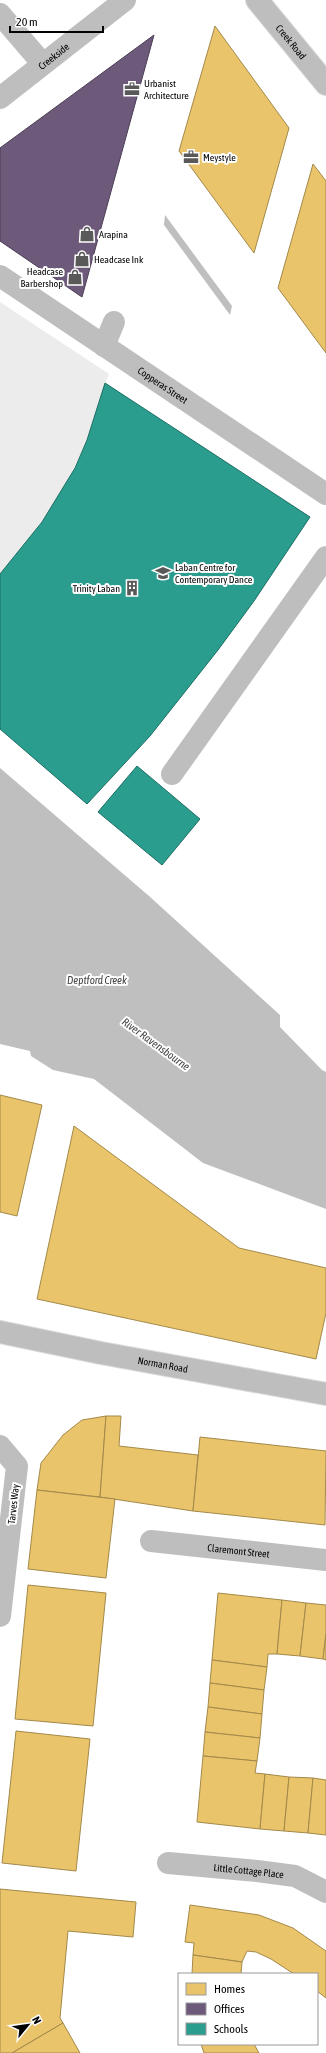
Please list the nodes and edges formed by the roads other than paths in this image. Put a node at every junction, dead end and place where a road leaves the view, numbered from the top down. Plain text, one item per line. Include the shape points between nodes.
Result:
1 (125, 0) edge
2 (257, 0) edge
3 (0, 14) edge
4 (42, 63) junction
5 (326, 84) edge
6 (0, 98) edge
7 (0, 276) edge
8 (114, 322) dead end
9 (104, 346) junction
10 (326, 494) edge
11 (326, 558) edge
12 (172, 774) dead end
13 (0, 1332) edge
14 (326, 1394) edge
15 (0, 1446) edge
16 (151, 1541) dead end
17 (326, 1560) edge
18 (0, 1616) edge
19 (168, 1863) dead end
20 (326, 1892) edge

1 - 4 street, Creekside
2 - 5 street, Creek Road
3 - 4 street
4 - 6 street, Creekside
7 - 9 street, Copperas Street
8 - 9 street
9 - 10 street, Copperas Street
11 - 12 street
13 - 14 street, Norman Road
15 - 18 street, Tarves Way via 17,1466
16 - 17 street, Claremont Street
19 - 20 street, Little Cottage Place via 295,1876

